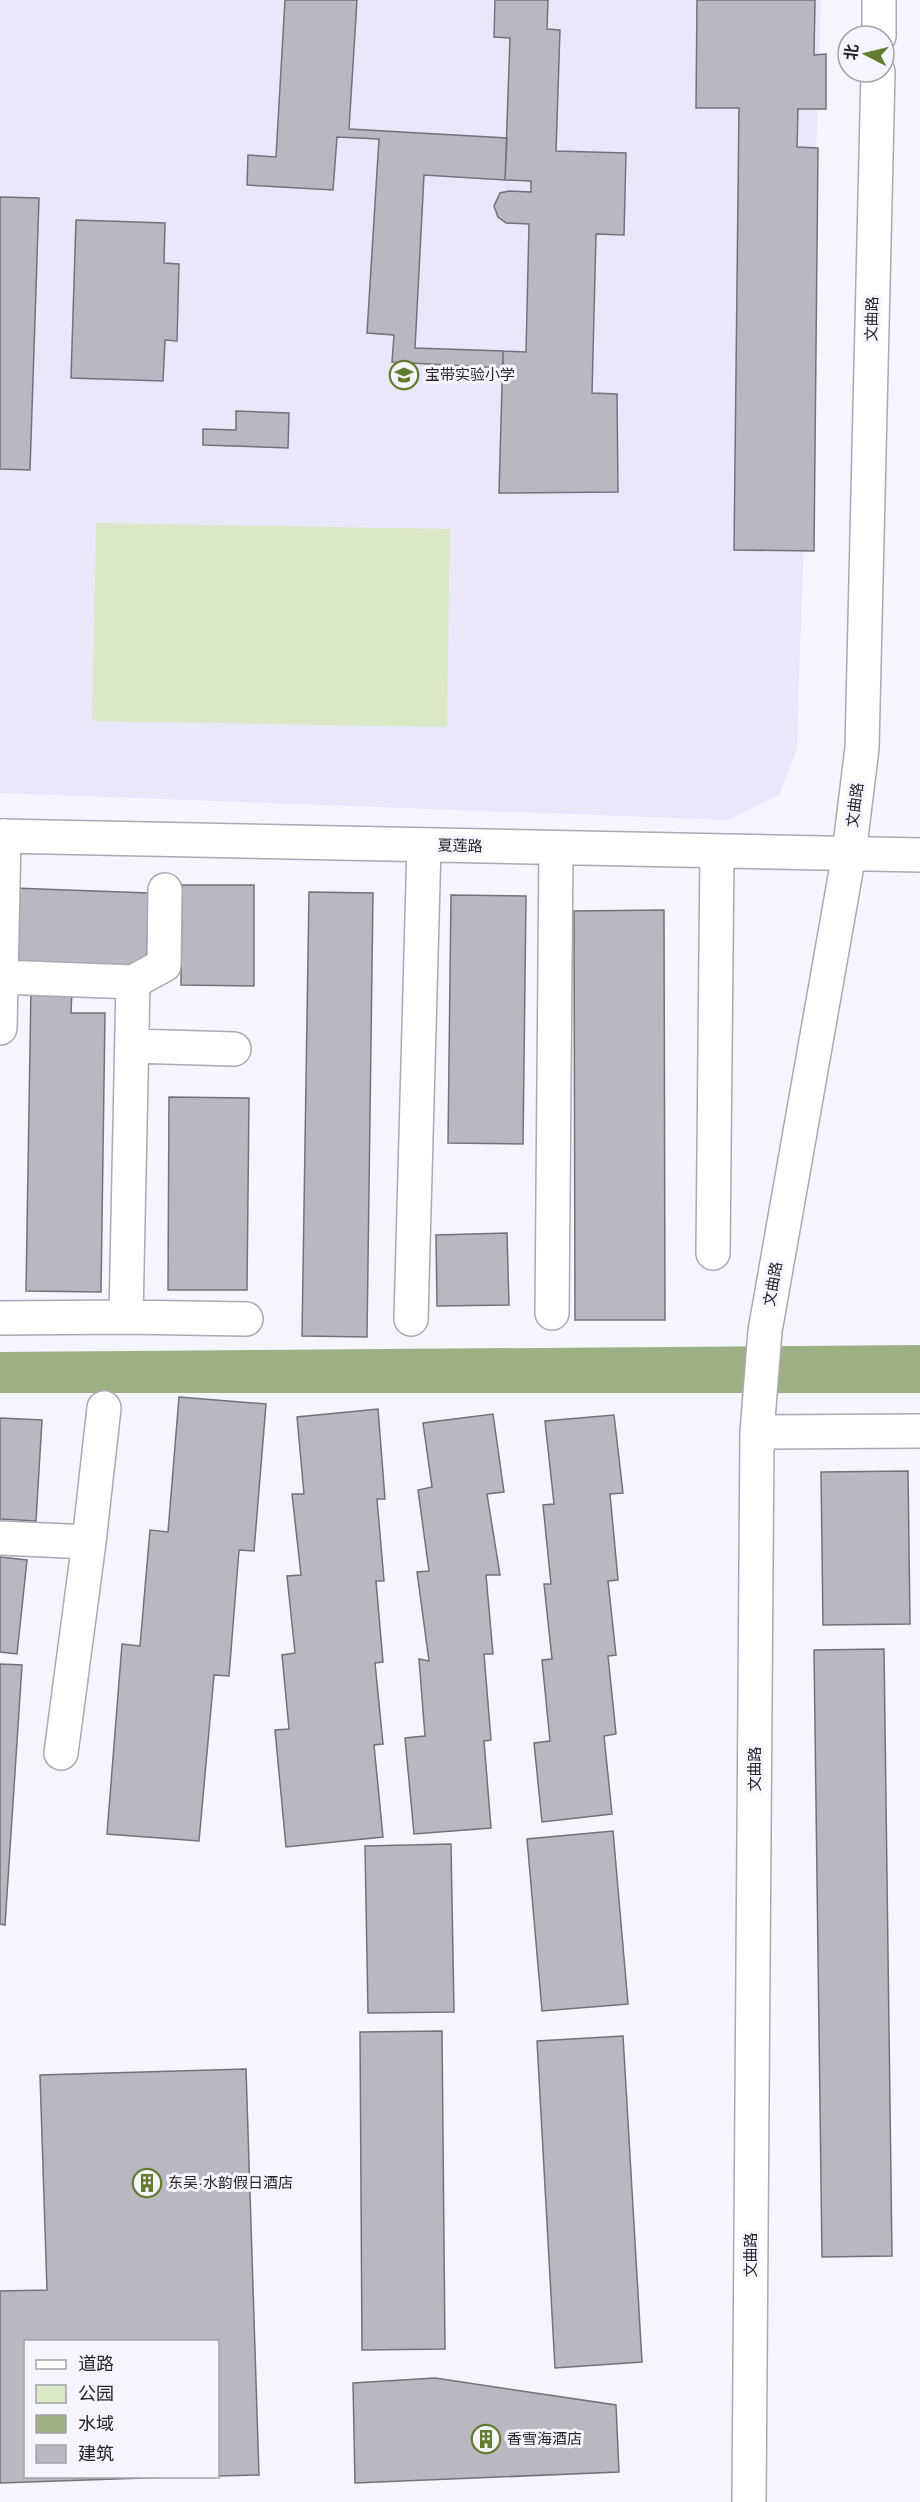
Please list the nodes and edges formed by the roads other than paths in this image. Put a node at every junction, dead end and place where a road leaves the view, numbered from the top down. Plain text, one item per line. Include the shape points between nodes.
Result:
1 (879, 0) edge
2 (879, 24) edge
3 (878, 84) edge
4 (2, 836) edge
5 (424, 846) junction
6 (556, 848) junction
7 (717, 852) junction
8 (849, 854) junction
9 (920, 855) edge
10 (165, 890) dead end
11 (1, 895) edge
12 (1, 977) edge
13 (133, 982) junction
14 (0, 1028) edge
15 (132, 1046) junction
16 (234, 1049) dead end
17 (713, 1253) dead end
18 (552, 1313) dead end
19 (126, 1317) junction
20 (0, 1318) edge
21 (246, 1319) dead end
22 (411, 1319) dead end
23 (104, 1408) dead end
24 (758, 1421) junction
25 (920, 1431) edge
26 (0, 1538) edge
27 (89, 1542) junction
28 (61, 1753) dead end
29 (748, 2502) edge

1 - 2 street
3 - 8 street, 文曲路 via 862,748
4 - 5 street, 夏莲路
4 - 11 street
5 - 6 street, 夏莲路
5 - 22 street
6 - 7 street, 夏莲路
6 - 18 street
7 - 8 street, 夏莲路
7 - 17 street
8 - 9 street, 夏莲路
8 - 24 street, 文曲路 via 765,1331
10 - 13 street via 164,965
11 - 12 street
12 - 13 street
12 - 14 street
13 - 15 street
15 - 16 street
15 - 19 street
19 - 20 street
19 - 21 street
23 - 27 street
24 - 25 street
24 - 29 street, 文曲路
26 - 27 street
27 - 28 street

